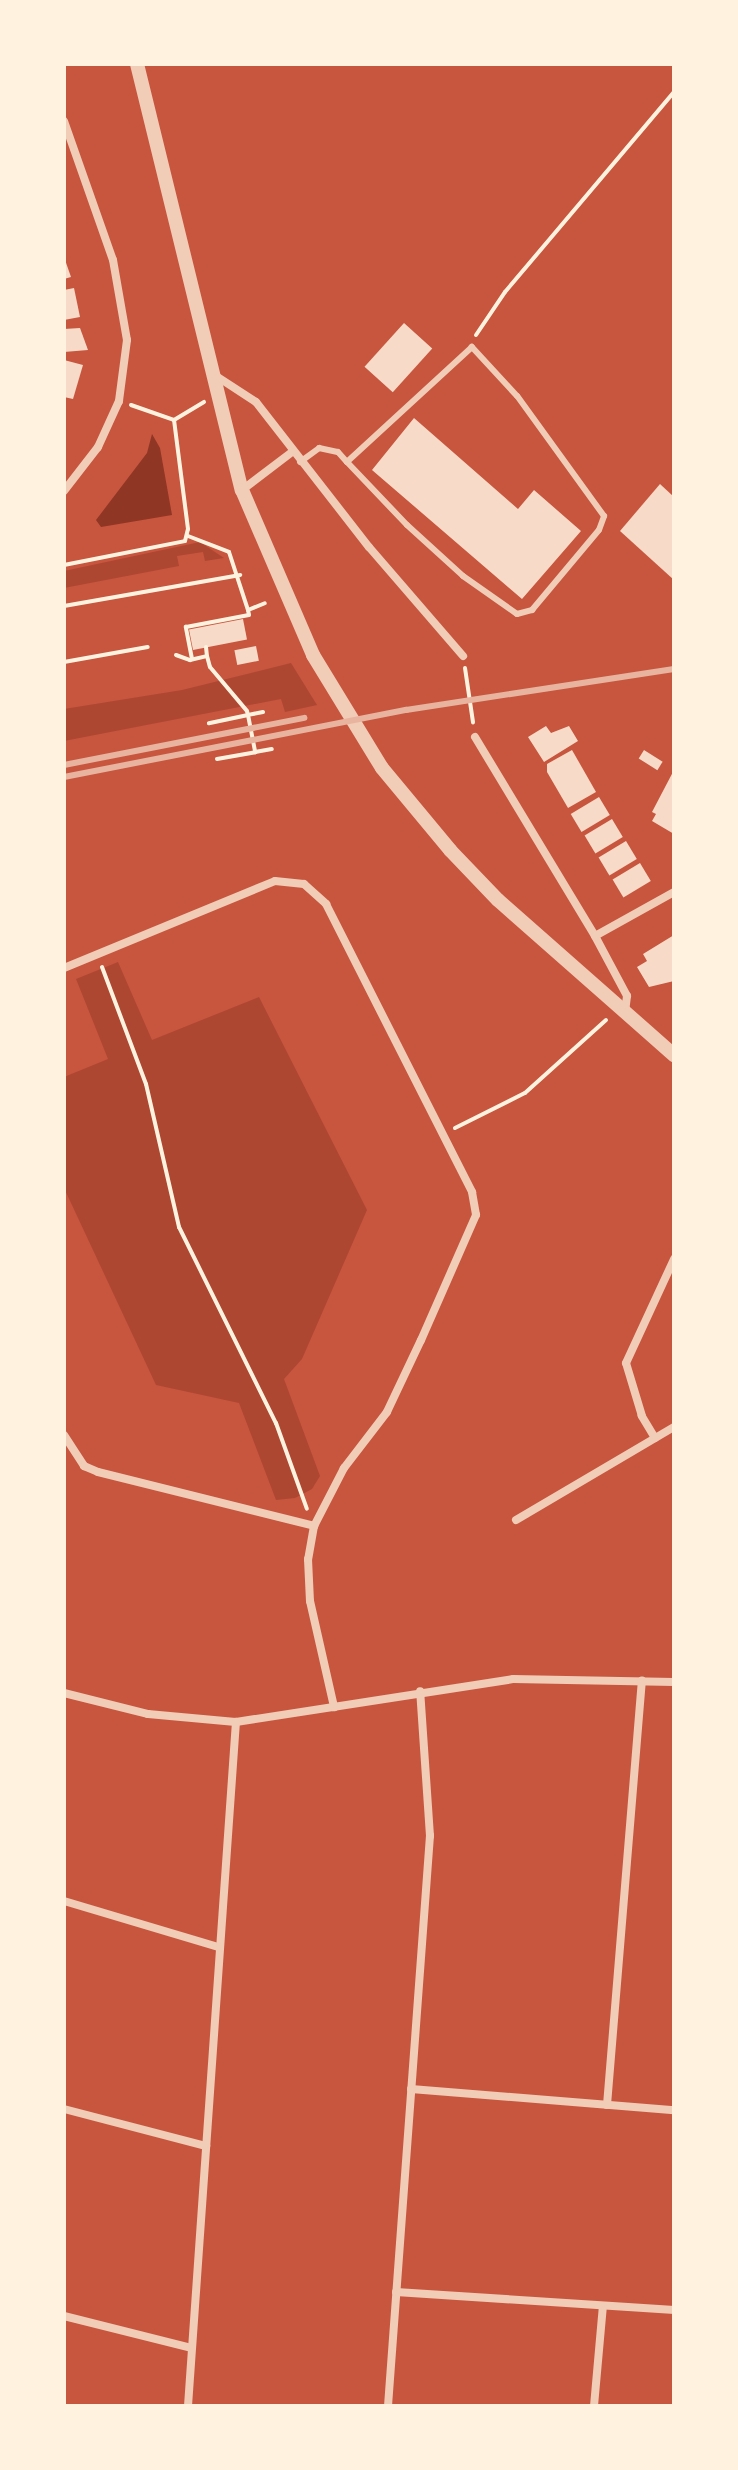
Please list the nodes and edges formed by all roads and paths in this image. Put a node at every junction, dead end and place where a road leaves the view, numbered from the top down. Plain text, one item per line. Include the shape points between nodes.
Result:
1 (137, 64) edge
2 (674, 92) edge
3 (64, 121) edge
4 (466, 350) junction
5 (212, 374) junction
6 (218, 399) junction
7 (119, 401) junction
8 (174, 420) junction
9 (292, 452) junction
10 (300, 462) junction
11 (347, 462) junction
12 (242, 490) junction
13 (64, 491) edge
14 (188, 536) junction
15 (64, 565) edge
16 (240, 575) junction
17 (265, 603) dead end
18 (64, 606) edge
19 (248, 610) junction
20 (148, 647) dead end
21 (206, 647) dead end
22 (176, 655) dead end
23 (207, 656) junction
24 (463, 656) joint
25 (192, 659) junction
26 (64, 662) edge
27 (263, 712) dead end
28 (248, 715) junction
29 (209, 723) dead end
30 (475, 737) joint
31 (272, 749) dead end
32 (255, 752) junction
33 (217, 759) dead end
34 (674, 892) edge
35 (595, 936) junction
36 (112, 948) junction
37 (64, 968) edge
38 (625, 1012) junction
39 (608, 1018) dead end
40 (674, 1055) edge
41 (442, 1134) junction
42 (674, 1259) edge
43 (674, 1427) edge
44 (64, 1435) edge
45 (655, 1438) junction
46 (516, 1520) dead end
47 (314, 1526) junction
48 (642, 1680) junction
49 (674, 1682) edge
50 (420, 1691) junction
51 (64, 1693) edge
52 (334, 1707) junction
53 (236, 1722) junction
54 (64, 1901) edge
55 (218, 1947) junction
56 (411, 2089) junction
57 (607, 2105) junction
58 (64, 2109) edge
59 (674, 2110) edge
60 (206, 2146) junction
61 (396, 2292) junction
62 (603, 2306) junction
63 (674, 2310) edge
64 (64, 2316) edge
65 (191, 2348) junction
66 (188, 2406) edge
67 (388, 2406) edge
68 (594, 2406) edge

1 - 5 street
2 - 4 path via 505,292
3 - 7 street via 120,286 127,340
4 - 11 lane
4 - 11 lane via 478,350 501,376 604,516 599,530 532,610 517,614 487,595 407,525
5 - 6 street
5 - 9 street via 256,402
6 - 8 path via 194,404
6 - 12 street
7 - 8 path
7 - 13 street via 98,447
8 - 14 path
9 - 10 street
9 - 12 street
10 - 11 lane via 328,447
10 - 24 street
12 - 38 street via 313,655 382,768 498,900
14 - 15 path via 177,544
14 - 16 path via 224,548
16 - 18 path
16 - 19 path
17 - 19 path
19 - 25 path via 249,615 186,627
20 - 26 path
21 - 23 path
22 - 25 path
23 - 25 path
23 - 28 path
24 - 30 path
27 - 28 path
28 - 29 path
28 - 32 path
30 - 35 street
31 - 32 path
32 - 33 path
34 - 35 street
35 - 38 street via 627,996
36 - 37 street
36 - 41 street via 275,881 304,884 326,904
36 - 47 path via 100,971 146,1084 179,1227 276,1423
38 - 40 street
39 - 41 path via 525,1093
41 - 47 street via 472,1192 476,1215 387,1412 344,1468
42 - 45 street via 626,1363 642,1416
43 - 45 street
44 - 47 street via 84,1466 98,1472
45 - 46 street
47 - 52 street via 308,1559 310,1601
48 - 49 street
48 - 50 street via 513,1679
48 - 57 street
50 - 52 street
50 - 56 street via 430,1836
51 - 53 street via 148,1714
52 - 53 street
53 - 55 street
54 - 55 street
55 - 60 street
56 - 57 street
56 - 61 street
57 - 59 street
58 - 60 street
60 - 65 street
61 - 62 street
61 - 67 street
62 - 63 street
62 - 68 street
64 - 65 street
65 - 66 street

